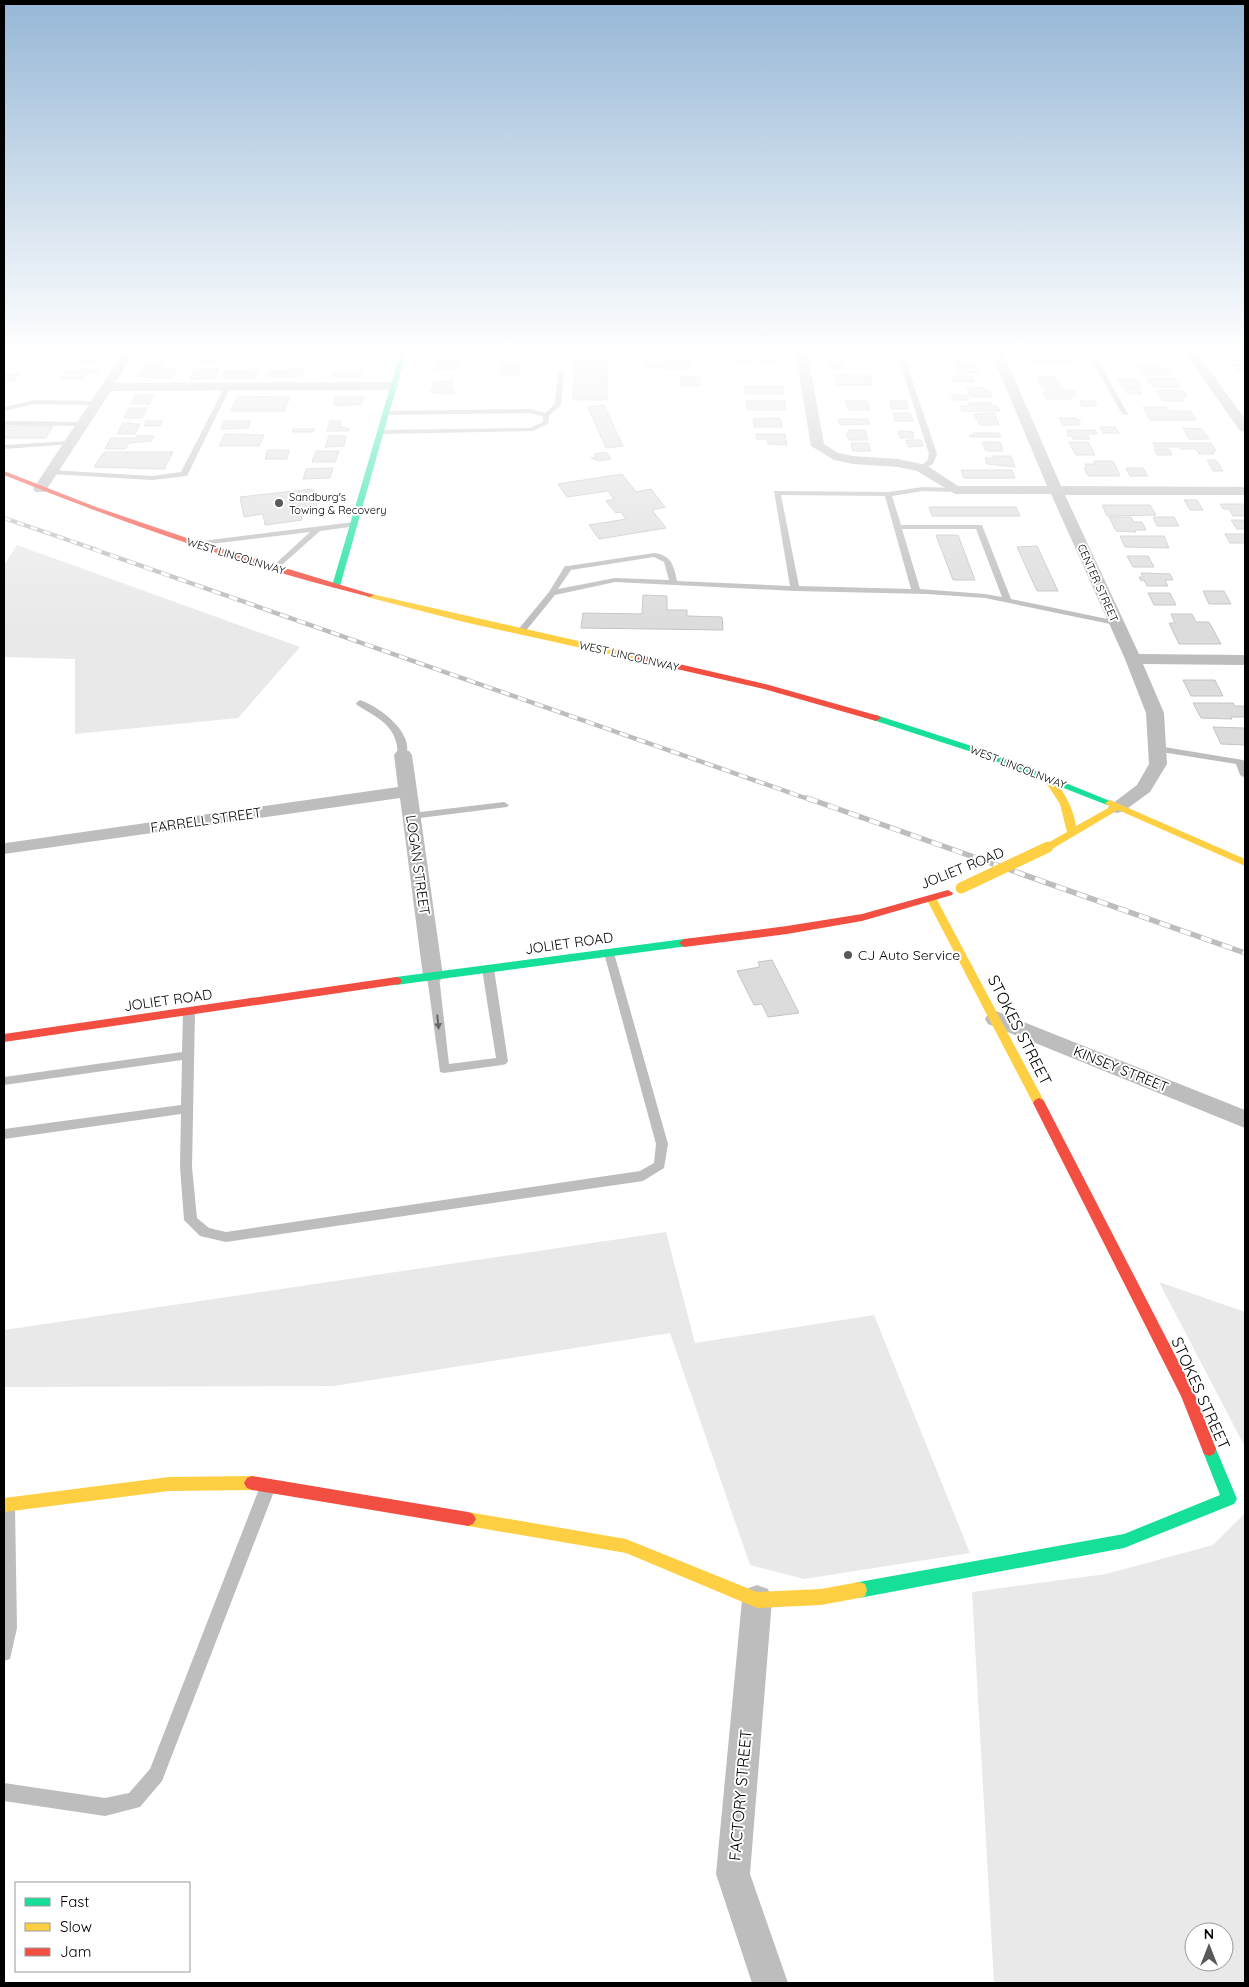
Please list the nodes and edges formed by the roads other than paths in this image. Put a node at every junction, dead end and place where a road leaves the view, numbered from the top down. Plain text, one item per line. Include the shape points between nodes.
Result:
1 (70, 443) joint
2 (200, 443) edge
3 (377, 443) edge
4 (817, 443) edge
5 (929, 443) edge
6 (1035, 443) edge
7 (4, 447) edge
8 (921, 468) junction
9 (51, 472) junction
10 (4, 473) edge
11 (40, 488) junction
12 (955, 490) junction
13 (1056, 491) junction
14 (1245, 491) edge
15 (888, 494) junction
16 (354, 524) junction
17 (898, 527) junction
18 (317, 529) junction
19 (194, 544) junction
20 (275, 569) junction
21 (673, 583) junction
22 (336, 586) junction
23 (795, 589) junction
24 (916, 592) junction
25 (552, 593) junction
26 (1008, 601) junction
27 (1117, 624) junction
28 (521, 631) junction
29 (1133, 659) junction
30 (1245, 660) edge
31 (360, 703) dead end
32 (1158, 749) junction
33 (402, 755) joint
34 (1245, 775) edge
35 (1047, 776) junction
36 (406, 791) junction
37 (504, 805) dead end
38 (1117, 808) junction
39 (412, 816) junction
40 (1072, 834) junction
41 (6, 849) dead end
42 (1245, 863) edge
43 (931, 898) junction
44 (610, 953) junction
45 (488, 969) junction
46 (433, 976) junction
47 (189, 1012) junction
48 (996, 1019) junction
49 (4, 1038) edge
50 (188, 1055) junction
51 (4, 1081) edge
52 (187, 1109) junction
53 (1245, 1119) edge
54 (4, 1134) edge
55 (268, 1485) junction
56 (5, 1505) edge
57 (756, 1600) junction
58 (4, 1653) edge
59 (4, 1792) edge
60 (770, 1983) edge

1 - 7 lane
1 - 9 street
2 - 9 lane via 184,474 152,478
3 - 16 main road
4 - 8 street via 834,456
5 - 8 lane via 933,454 930,462
6 - 13 street, CENTER STREET
8 - 12 street
9 - 11 street
10 - 11 main road, WEST LINCOLNWAY
11 - 19 main road, WEST LINCOLNWAY
12 - 13 street
12 - 15 lane via 923,489
13 - 14 street
13 - 27 street, CENTER STREET
15 - 17 lane
15 - 23 lane via 777,493
16 - 18 lane
16 - 22 main road
17 - 24 lane
17 - 26 lane via 979,527
18 - 19 lane
18 - 20 lane
19 - 20 main road, WEST LINCOLNWAY
20 - 22 main road, WEST LINCOLNWAY
21 - 23 lane
21 - 25 lane via 615,580
21 - 25 lane via 666,558 654,555 568,568
22 - 28 main road, WEST LINCOLNWAY
23 - 24 lane
24 - 26 lane via 985,596
25 - 28 lane
26 - 27 lane
27 - 29 street, CENTER STREET
28 - 35 main road, WEST LINCOLNWAY via 766,687 963,746
29 - 30 street
29 - 32 street, CENTER STREET via 1155,713
31 - 33 lane via 396,727 403,742
32 - 34 lane via 1240,762
32 - 38 street, CENTER STREET via 1158,764 1144,788
33 - 36 street, LOGAN STREET
35 - 38 main road, WEST LINCOLNWAY
35 - 40 main road via 1070,810
36 - 39 street, LOGAN STREET
36 - 41 street, FARRELL STREET
37 - 39 lane
38 - 40 main road, JOLIET ROAD
38 - 42 main road, WEST LINCOLNWAY
39 - 46 street, LOGAN STREET
40 - 43 main road, JOLIET ROAD, bridge via 961,888
43 - 44 main road, JOLIET ROAD via 862,917 787,930
43 - 48 main road, STOKES STREET
44 - 45 main road, JOLIET ROAD
44 - 52 lane via 662,1144 660,1165 643,1176 226,1237 204,1232 192,1220 186,1167
45 - 46 main road, JOLIET ROAD
46 -> 45 lane via 444,1069 502,1061
46 - 47 main road, JOLIET ROAD
47 - 49 main road, JOLIET ROAD
47 - 50 lane
48 - 53 street, KINSEY STREET
48 - 57 main road, STOKES STREET via 1188,1395 1229,1499 1124,1541 821,1597
50 - 51 lane
50 - 52 lane
52 - 54 lane
55 - 56 main road via 249,1482 168,1484
55 - 57 main road via 626,1546
55 - 59 lane via 156,1774 134,1801 105,1807
56 - 58 lane via 9,1628
57 - 60 street, FACTORY STREET via 733,1874

